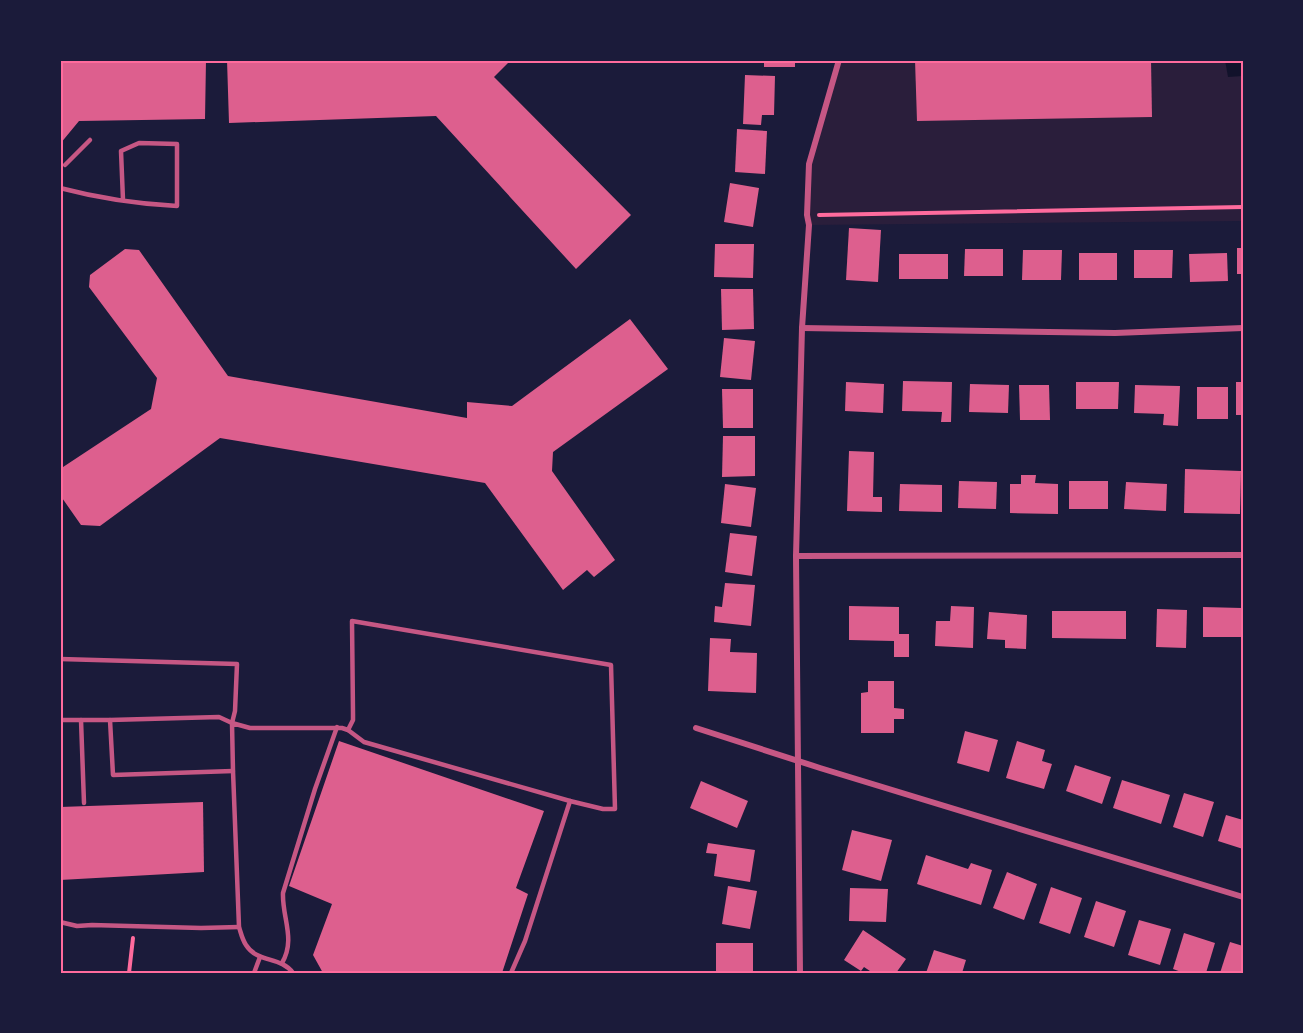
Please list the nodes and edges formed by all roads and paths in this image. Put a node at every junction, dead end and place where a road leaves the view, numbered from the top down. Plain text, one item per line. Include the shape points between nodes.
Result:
1 (839, 60) edge
2 (90, 140) dead end
3 (65, 165) dead end
4 (60, 188) edge
5 (123, 200) junction
6 (1243, 207) edge
7 (807, 215) junction
8 (802, 328) junction
9 (1243, 328) edge
10 (1243, 555) edge
11 (796, 556) junction
12 (60, 659) edge
13 (60, 720) edge
14 (81, 720) junction
15 (110, 720) junction
16 (232, 723) junction
17 (337, 728) junction
18 (696, 728) dead end
19 (348, 730) junction
20 (798, 761) junction
21 (232, 771) junction
22 (570, 801) junction
23 (84, 803) dead end
24 (1243, 897) edge
25 (60, 922) edge
26 (239, 927) junction
27 (132, 953) dead end
28 (260, 957) junction
29 (282, 963) junction
30 (129, 973) edge
31 (254, 973) edge
32 (293, 973) edge
33 (511, 973) edge
34 (800, 973) edge

1 - 7 street via 809,164
2 - 3 lane
4 - 5 lane
5 - 5 lane via 177,206 177,144 139,143 121,151
6 - 7 path
7 - 8 street
8 - 9 street via 1115,333
8 - 11 street
10 - 11 street
11 - 20 street
12 - 16 lane via 237,664
13 - 14 lane
14 - 15 lane
14 - 23 lane
15 - 16 lane via 219,717
15 - 21 lane via 113,776
16 - 17 lane via 250,728
16 - 21 lane
17 - 19 lane
17 - 29 lane via 283,893 289,939 288,954
18 - 20 street
19 - 22 lane via 364,742
19 - 22 lane via 353,720 352,621 611,665 615,809
20 - 24 street
20 - 34 street
21 - 26 lane
22 - 33 lane
25 - 26 lane via 77,926
26 - 28 lane via 247,947
27 - 30 path
28 - 29 lane
28 - 31 lane
29 - 32 lane

